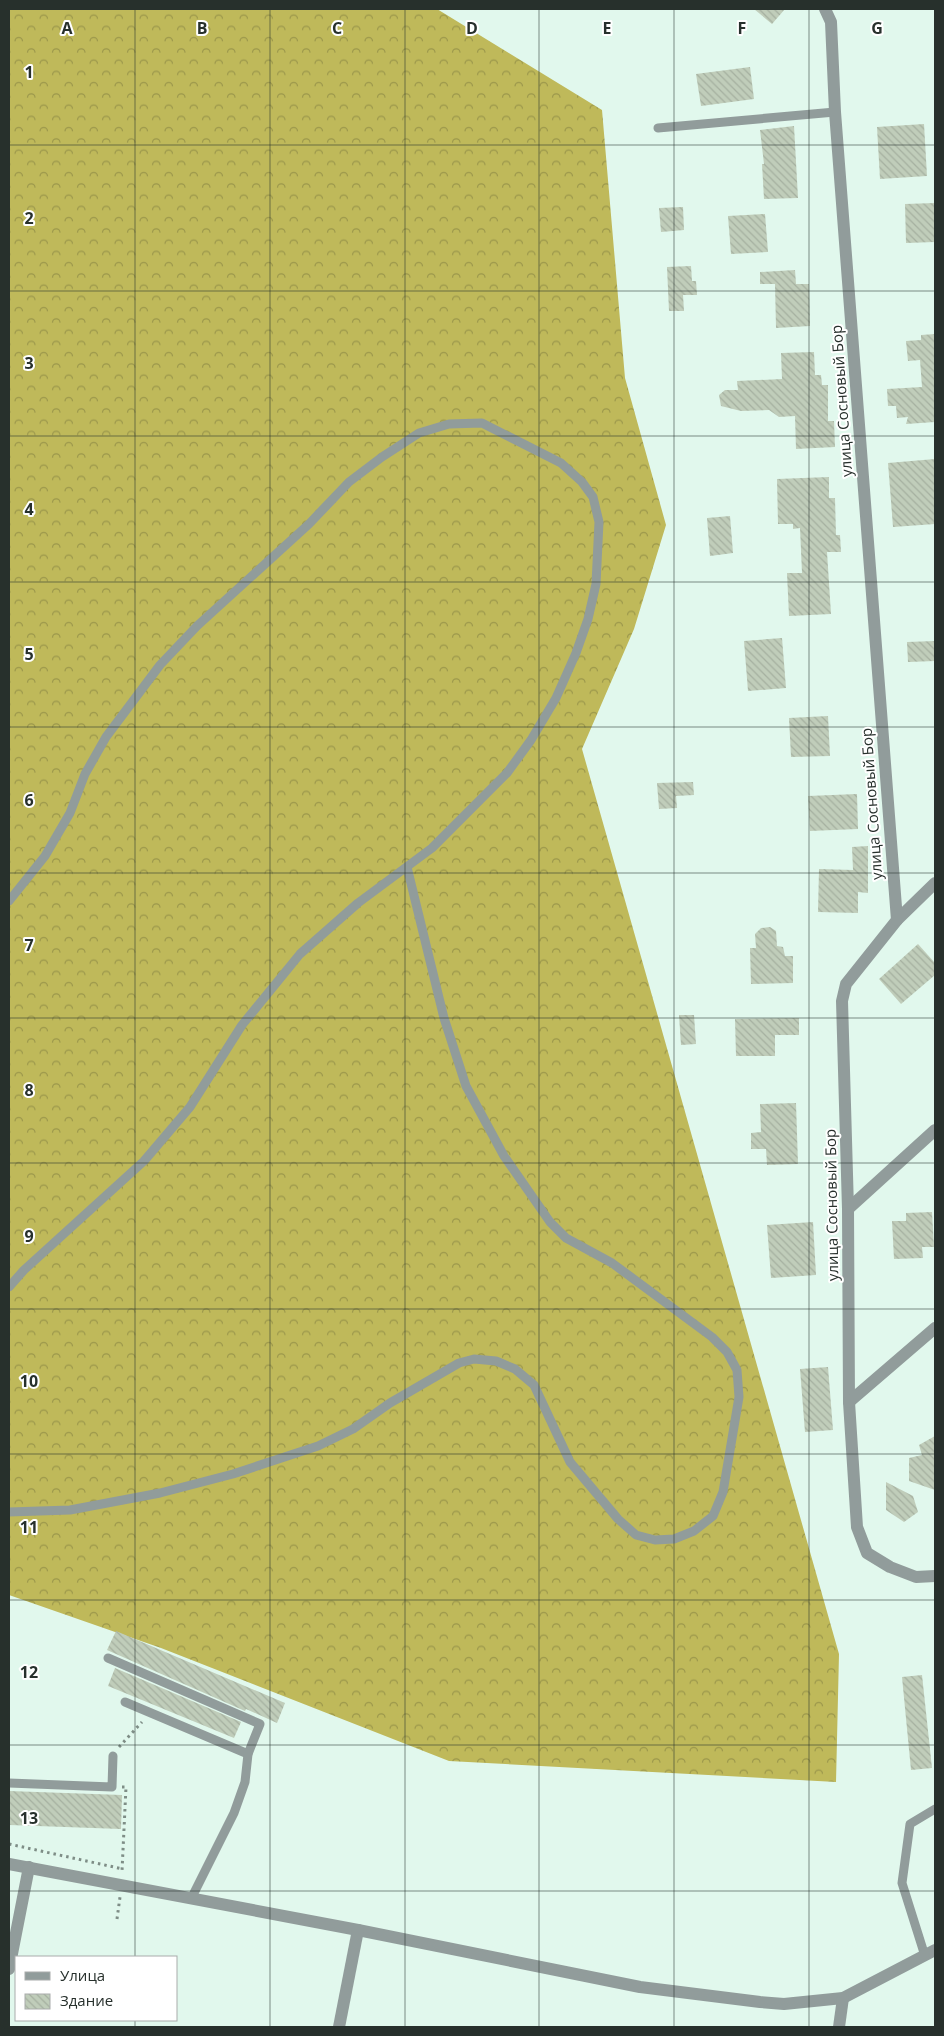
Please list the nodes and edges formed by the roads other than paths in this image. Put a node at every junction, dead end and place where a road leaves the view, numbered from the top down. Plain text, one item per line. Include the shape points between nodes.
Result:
1 (825, 9) edge
2 (836, 112) junction
3 (658, 128) dead end
4 (407, 867) junction
5 (935, 883) edge
6 (9, 901) edge
7 (896, 920) junction
8 (935, 1130) edge
9 (848, 1209) junction
10 (9, 1286) edge
11 (935, 1328) edge
12 (849, 1402) junction
13 (9, 1512) edge
14 (935, 1576) edge
15 (108, 1658) dead end
16 (125, 1702) dead end
17 (248, 1754) junction
18 (113, 1756) road end
19 (9, 1783) edge
20 (935, 1809) edge
21 (9, 1864) edge
22 (29, 1867) junction
23 (190, 1899) junction
24 (358, 1930) junction
25 (930, 1953) edge
26 (9, 1969) edge
27 (843, 1998) junction
28 (339, 2027) edge
29 (839, 2027) edge

1 - 2 street, улица Сосновый Бор via 831,22
2 - 3 lane
2 - 7 street, улица Сосновый Бор
4 - 6 lane via 475,807 507,773 531,740 556,698 576,652 596,584 599,522 593,498 582,482 561,463 482,423 450,424 419,433 382,457 349,482 309,524 196,626 160,665 106,737 70,813 45,856
4 - 10 lane via 358,902 300,954 242,1026 190,1107 144,1160
4 - 13 lane via 444,1018 466,1086 504,1156 550,1222 566,1238 612,1263 712,1337 727,1352 737,1370 739,1396 723,1492 714,1516 694,1531 674,1539 655,1540 636,1535 618,1519 570,1462 534,1385 516,1369 496,1361 474,1359 459,1363 390,1403 353,1429 299,1453 160,1493 70,1510
5 - 7 street
7 - 9 street, улица Сосновый Бор via 846,984 842,1001
8 - 9 street
9 - 12 street, улица Сосновый Бор
11 - 12 street
12 - 14 street, улица Сосновый Бор via 857,1527 866,1553 890,1567 916,1576
15 - 17 lane via 260,1724
16 - 17 lane
17 - 23 lane via 245,1782 234,1813
18 - 19 lane via 112,1787
20 - 25 lane via 910,1824 902,1883
21 - 22 street
22 - 23 street
22 - 26 street
23 - 24 street
24 - 27 street via 640,1987 784,2004
24 - 28 street
25 - 27 street
27 - 29 street

